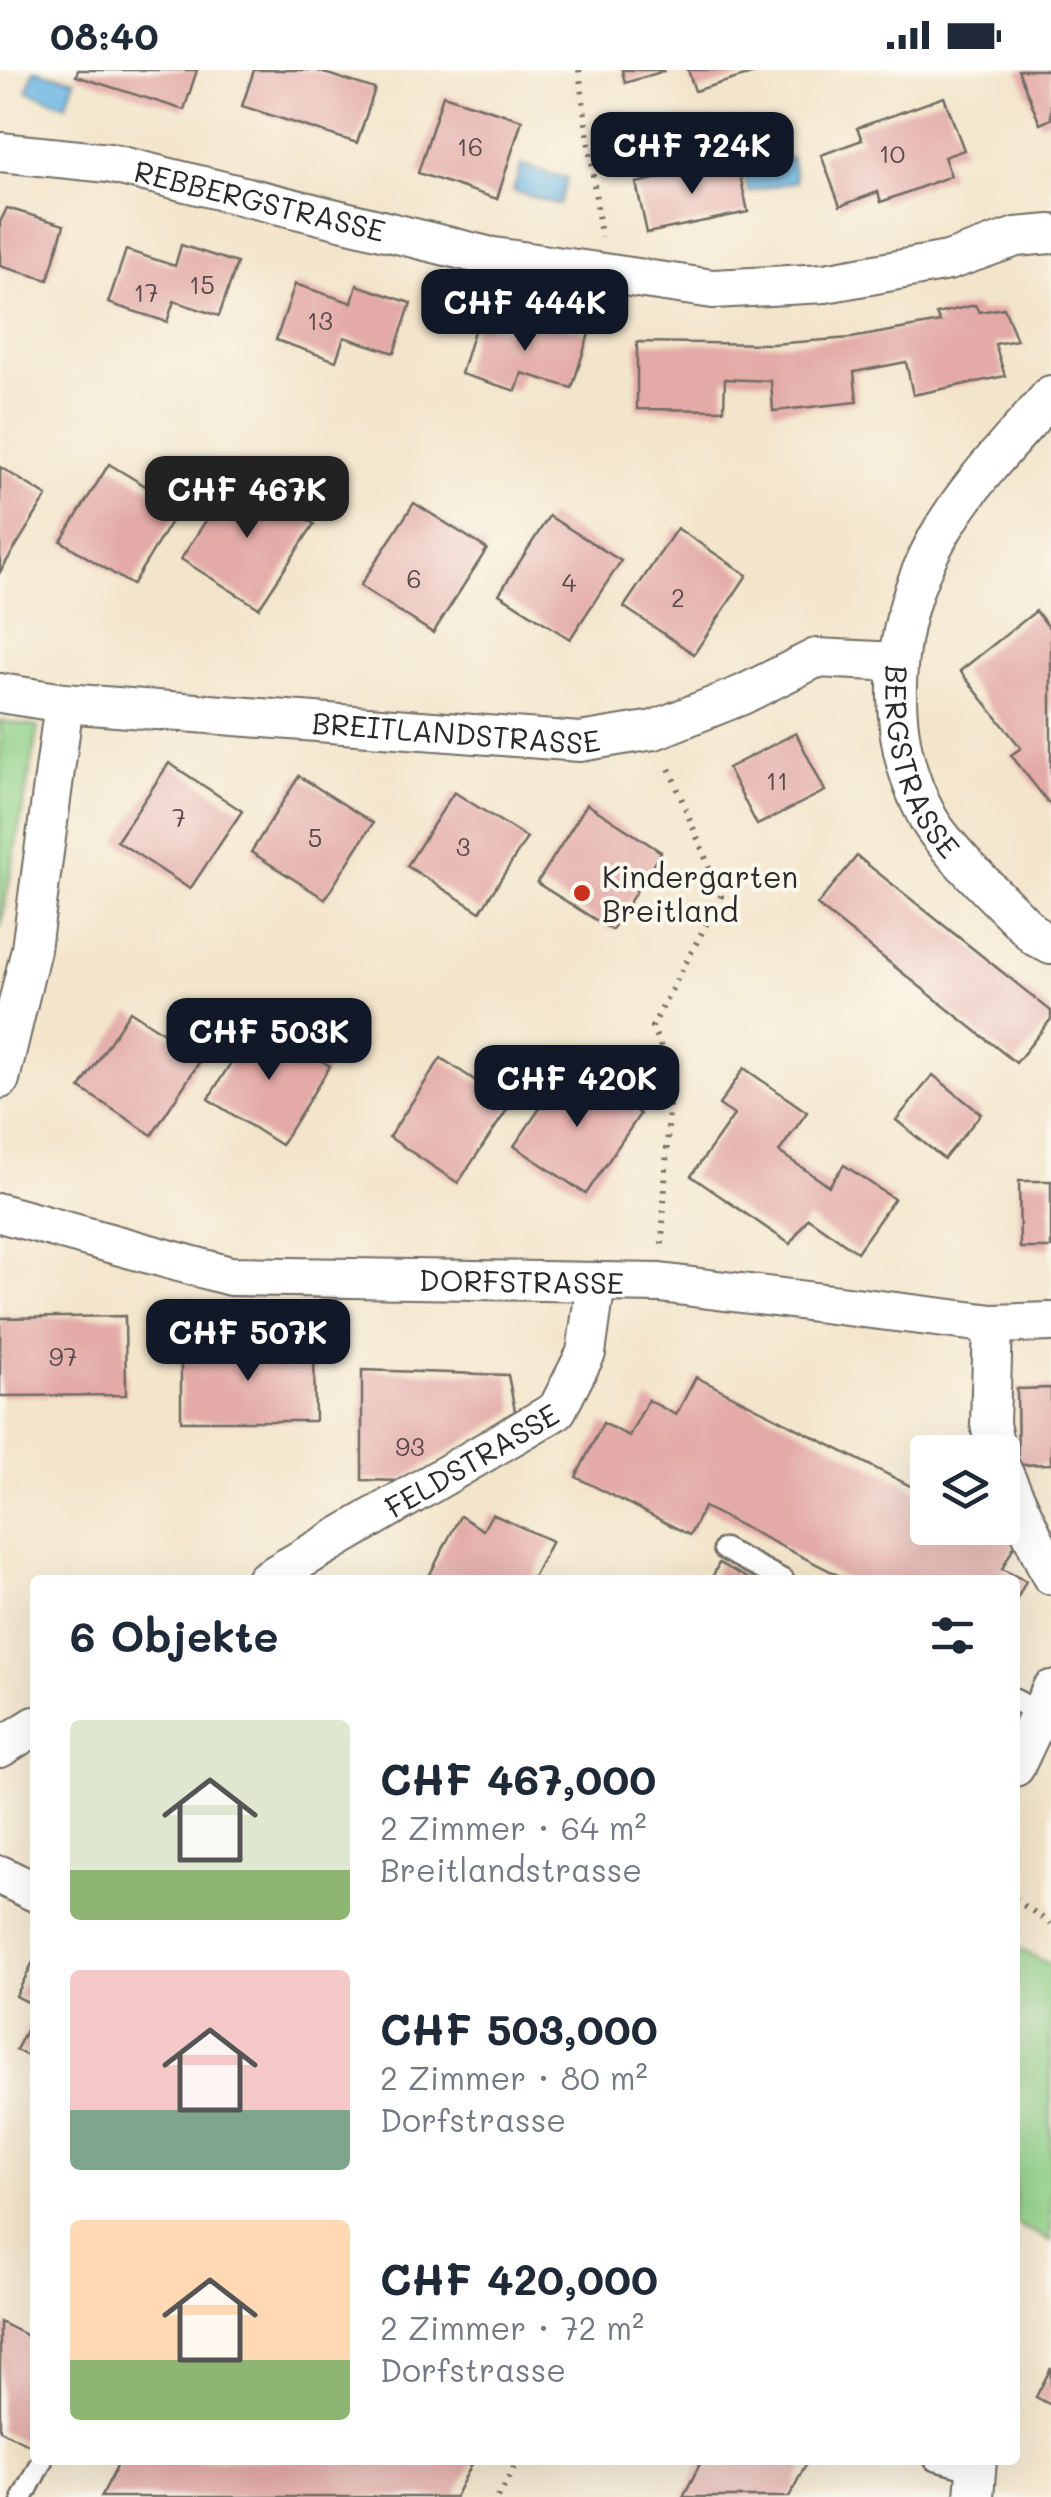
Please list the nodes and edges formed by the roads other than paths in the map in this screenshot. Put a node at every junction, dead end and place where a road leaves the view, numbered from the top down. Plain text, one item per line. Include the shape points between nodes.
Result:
1 (0, 152) edge
2 (1051, 234) edge
3 (1051, 396) edge
4 (898, 662) junction
5 (0, 694) edge
6 (64, 704) junction
7 (1051, 946) edge
8 (0, 1079) edge
9 (0, 1214) edge
10 (596, 1282) junction
11 (1051, 1322) edge
12 (993, 1324) junction
13 (992, 1435) edge
14 (1020, 1509) edge
15 (724, 1549) dead end
16 (275, 1575) edge
17 (773, 1575) edge
18 (1051, 1576) edge
19 (1036, 1701) edge
20 (30, 1729) edge
21 (0, 1748) edge
22 (1020, 1751) edge
23 (0, 1875) edge
24 (30, 1890) edge
25 (39, 2465) edge
26 (948, 2465) edge
27 (976, 2476) edge
28 (23, 2497) edge

1 - 2 street, REBBERGSTRASSE via 109,163 487,256 712,288 825,283
3 - 4 street, BERGSTRASSE via 936,540 912,594
4 - 6 street, BREITLANDSTRASSE via 816,658 654,730 580,742
4 - 7 street, BERGSTRASSE via 897,722 929,821
5 - 6 street, BREITLANDSTRASSE
6 - 8 street via 31,948
9 - 10 street, DORFSTRASSE via 230,1276
10 - 12 street, DORFSTRASSE via 660,1283
10 - 16 street, FELDSTRASSE via 586,1353 557,1410
11 - 12 street, DORFSTRASSE
12 - 13 street
14 - 18 street
15 - 17 lane
19 - 22 street
20 - 21 street
23 - 24 street
25 - 28 lane
26 - 27 lane

